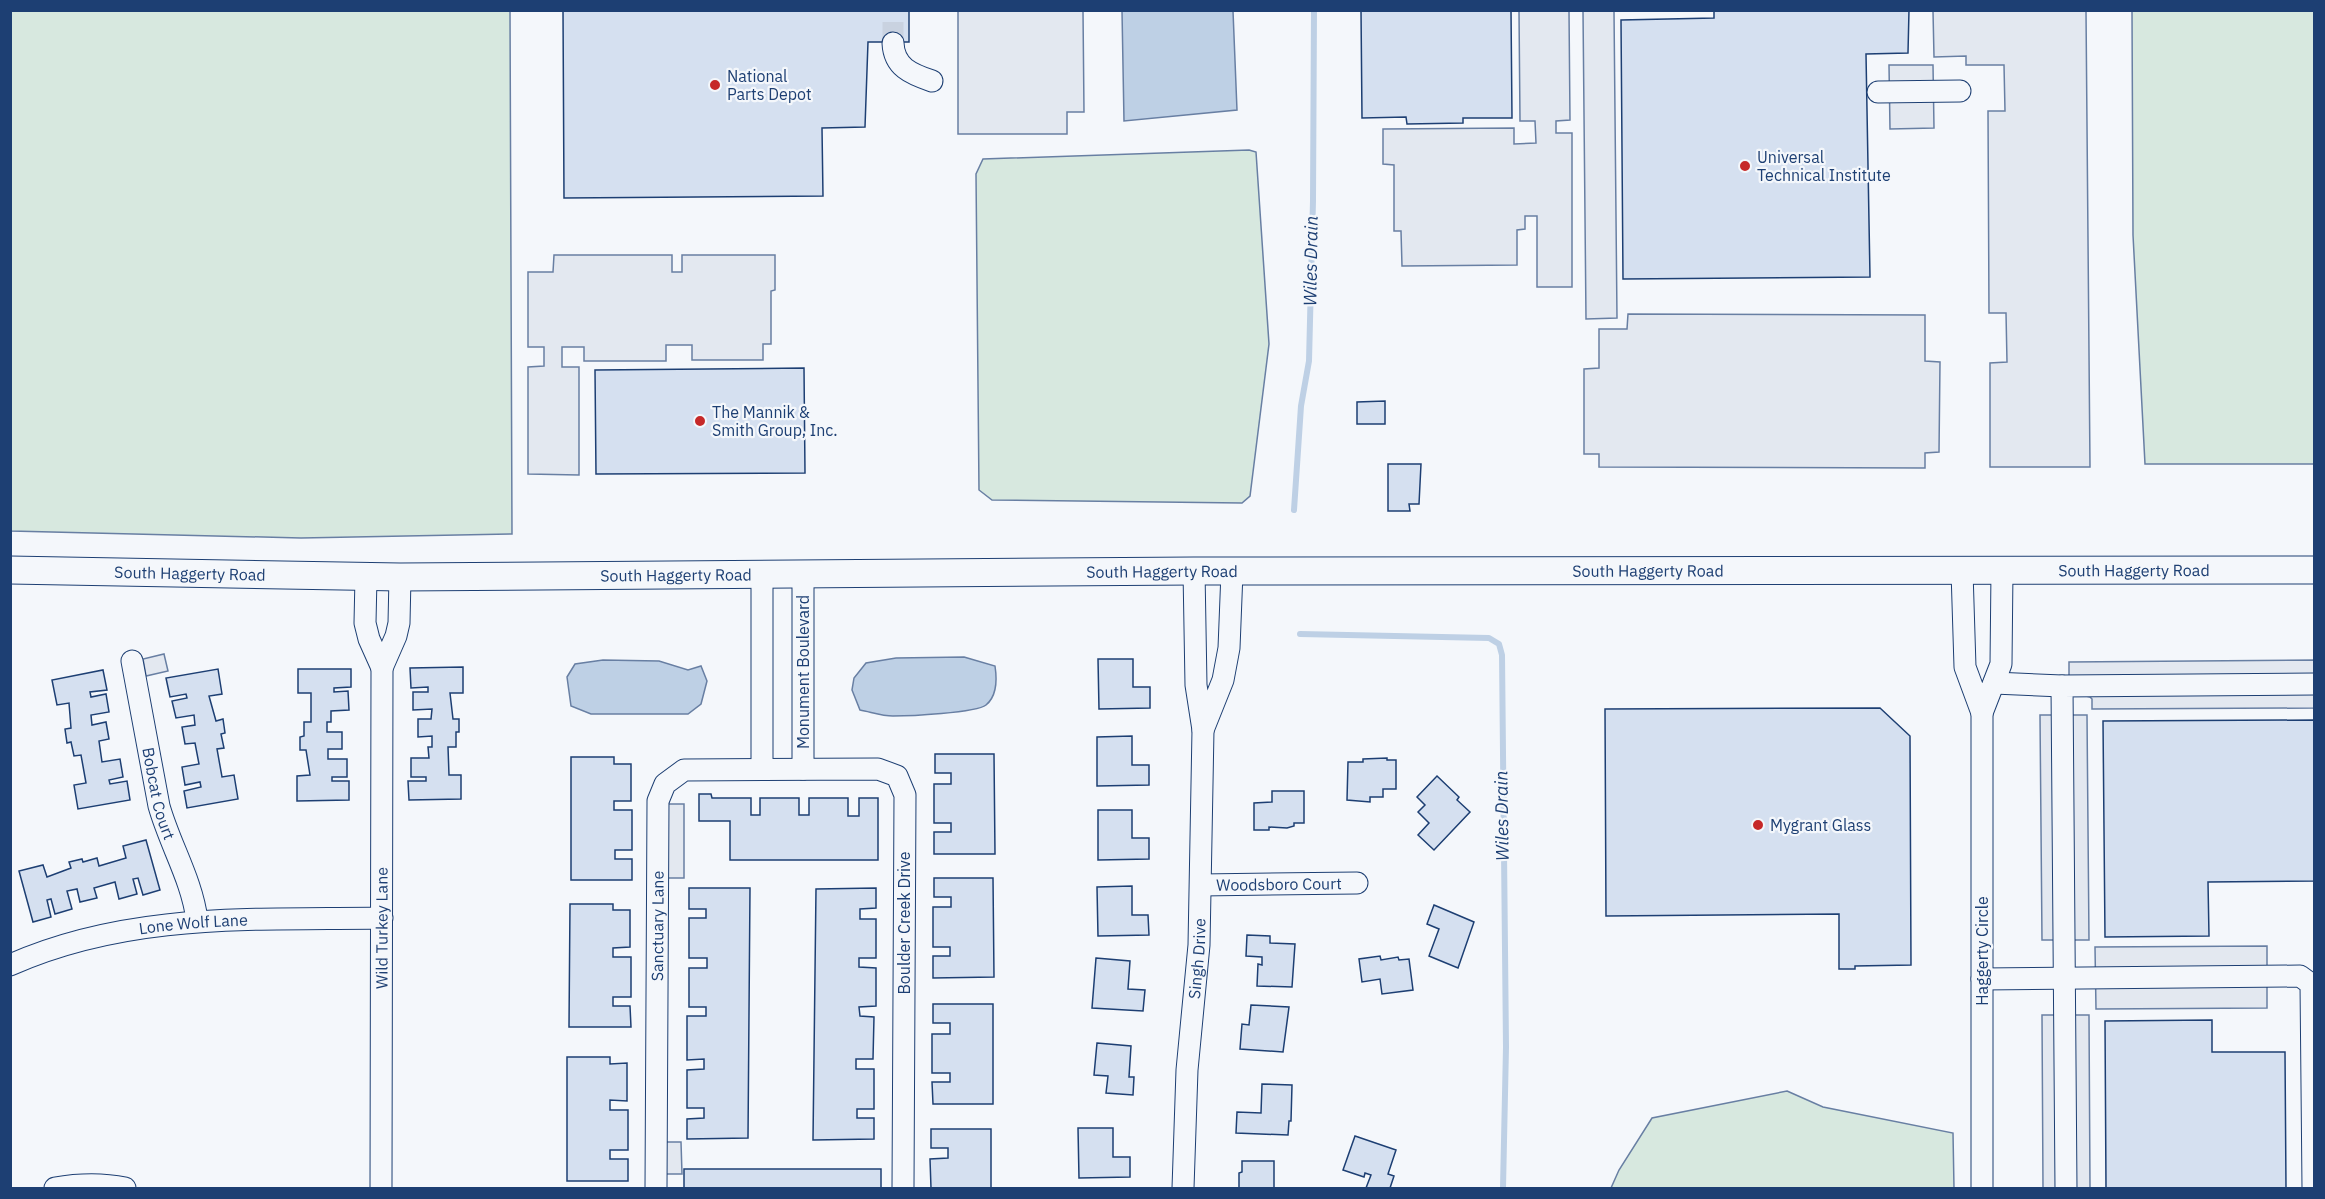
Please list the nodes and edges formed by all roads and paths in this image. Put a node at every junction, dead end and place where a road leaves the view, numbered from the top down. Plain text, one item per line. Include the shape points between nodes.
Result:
1 (893, 43) tunnel mouth
2 (932, 81) dead end
3 (1960, 91) dead end
4 (1878, 92) dead end
5 (10, 570) edge
6 (2314, 570) edge
7 (1962, 571) junction
8 (2002, 571) junction
9 (1194, 572) junction
10 (1232, 572) junction
11 (762, 575) junction
12 (803, 575) junction
13 (366, 577) junction
14 (400, 577) junction
15 (132, 661) dead end
16 (382, 668) junction
17 (1994, 683) junction
18 (2314, 684) edge
19 (2062, 687) junction
20 (1982, 713) junction
21 (1203, 730) junction
22 (782, 769) junction
23 (1357, 883) dead end
24 (1201, 885) junction
25 (382, 918) junction
26 (197, 920) junction
27 (10, 965) edge
28 (2065, 978) junction
29 (1982, 979) junction
30 (2314, 1048) edge
31 (55, 1188) edge
32 (125, 1188) edge
33 (381, 1188) edge
34 (656, 1188) edge
35 (903, 1188) edge
36 (1184, 1188) edge
37 (1982, 1188) edge
38 (2066, 1188) edge
39 (2313, 1188) edge

1 - 2 street via 893,54 908,72
3 - 4 street
5 - 13 main road, South Haggerty Road
6 - 8 main road, South Haggerty Road
7 - 8 main road, South Haggerty Road
7 - 10 main road, South Haggerty Road
7 - 20 street, Haggerty Circle via 1965,667
8 - 17 street, Haggerty Circle via 2001,664
9 - 10 main road, South Haggerty Road
9 - 12 main road, South Haggerty Road
9 - 21 street, Singh Drive via 1196,685
10 - 21 street, Singh Drive via 1229,648 1223,680
11 - 12 main road, South Haggerty Road
11 - 14 main road, South Haggerty Road
11 - 22 street
12 - 22 street, Monument Boulevard
13 - 14 main road, South Haggerty Road
13 - 16 street, Wild Turkey Lane via 365,623
14 - 16 street, Wild Turkey Lane via 399,623
15 - 26 street, Bobcat Court via 159,806 183,866
16 - 25 street, Wild Turkey Lane
17 - 19 street
17 - 20 street, Haggerty Circle
18 - 19 street
19 - 28 street
20 - 29 street, Haggerty Circle
21 - 24 street, Singh Drive
22 - 34 street, Sanctuary Lane via 684,770 665,784 658,801
22 - 35 street, Boulder Creek Drive via 878,769 897,776 905,795
23 - 24 street, Woodsboro Court
24 - 36 street, Singh Drive via 1185,1114
25 - 26 street, Lone Wolf Lane
25 - 33 street, Wild Turkey Lane
26 - 27 street, Lone Wolf Lane via 95,936
28 - 29 street
28 - 30 street via 2300,976 2311,984
28 - 38 street
29 - 37 street, Haggerty Circle
30 - 39 street
31 - 32 street via 95,1184

